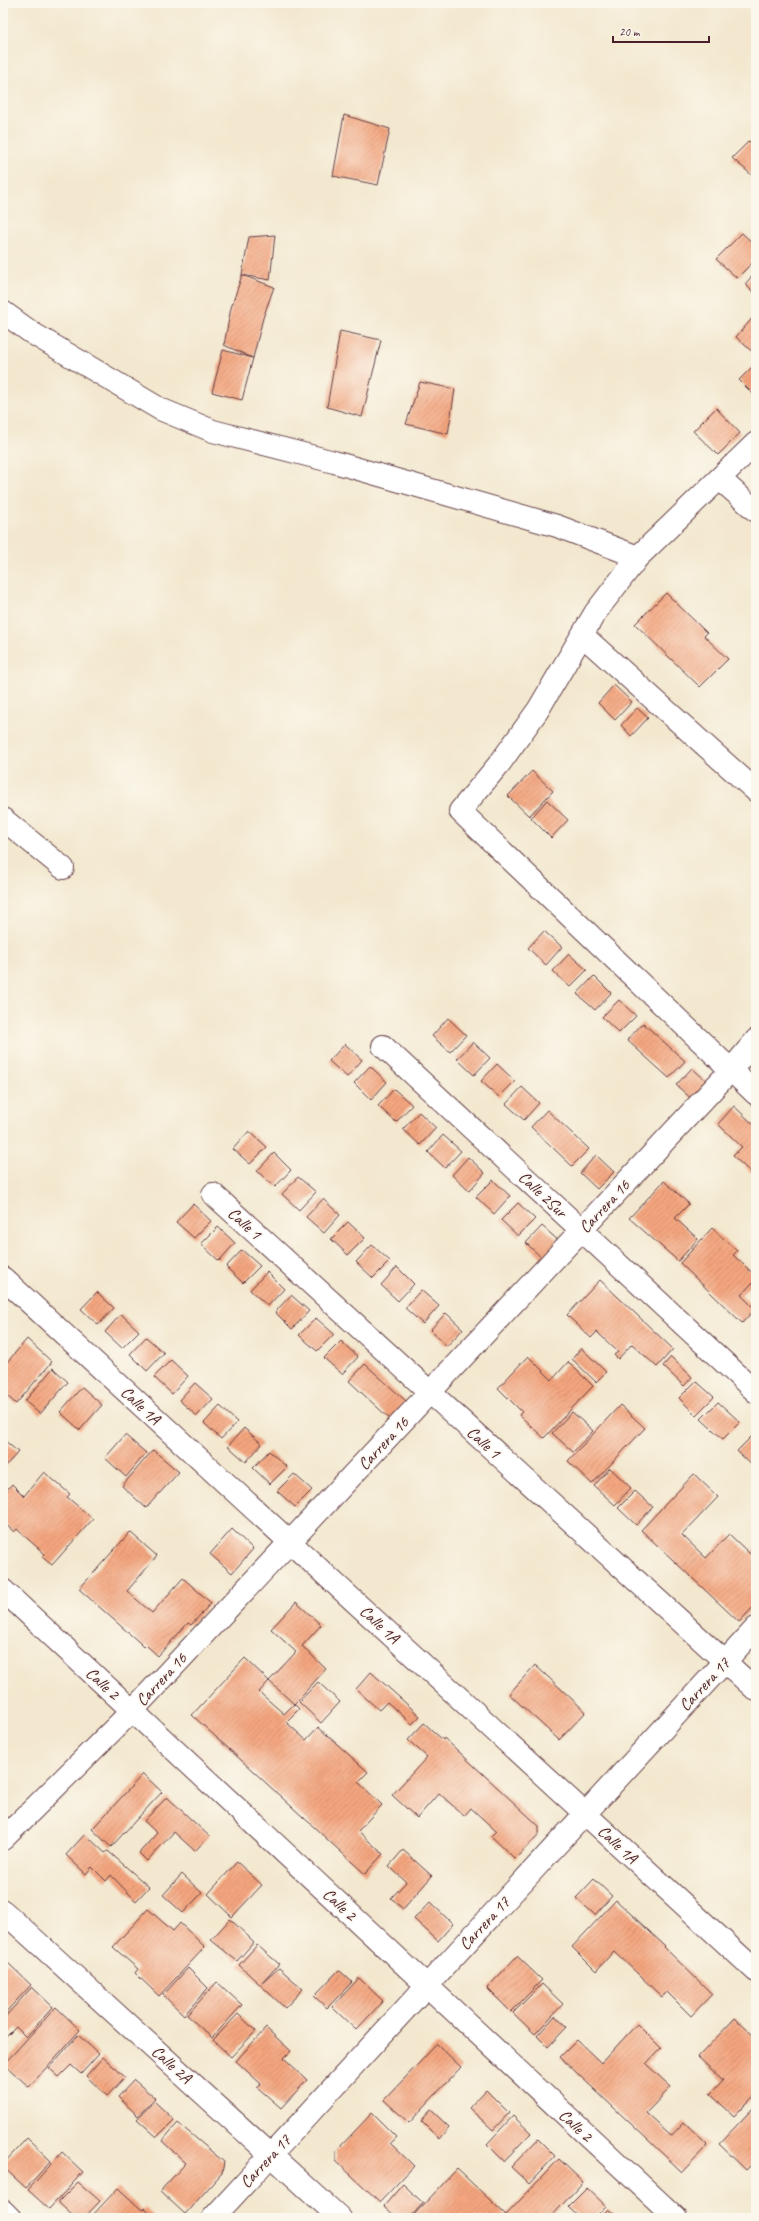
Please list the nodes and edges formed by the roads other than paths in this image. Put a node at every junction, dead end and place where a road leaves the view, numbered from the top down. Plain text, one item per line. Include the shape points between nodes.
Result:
1 (3, 312) edge
2 (756, 443) edge
3 (720, 479) junction
4 (756, 511) edge
5 (638, 558) junction
6 (582, 635) junction
7 (756, 790) edge
8 (3, 819) edge
9 (63, 868) dead end
10 (756, 1040) edge
11 (383, 1046) dead end
12 (730, 1071) junction
13 (756, 1094) edge
14 (213, 1194) dead end
15 (582, 1230) junction
16 (3, 1278) edge
17 (430, 1392) junction
18 (756, 1392) edge
19 (290, 1542) junction
20 (3, 1590) edge
21 (756, 1628) edge
22 (725, 1661) junction
23 (756, 1690) edge
24 (132, 1711) junction
25 (585, 1813) junction
26 (3, 1839) edge
27 (3, 1911) edge
28 (756, 1971) edge
29 (427, 1986) junction
30 (272, 2154) junction
31 (3, 2211) edge
32 (10, 2218) edge
33 (213, 2218) edge
34 (340, 2218) edge
35 (676, 2218) edge

1 - 5 street via 32,333 160,409 213,431 334,462 557,526
2 - 3 street
3 - 4 street
3 - 5 street
5 - 6 street via 595,613
6 - 7 street
6 - 12 street via 538,710 500,763 460,811
8 - 9 street
10 - 12 street, Carrera 16
11 - 15 street, Calle 2Sur
12 - 13 street
12 - 15 street, Carrera 16
14 - 17 street, Calle 1
15 - 17 street, Carrera 16
15 - 18 street, Calle 2Sur
16 - 19 street, Calle 1A
17 - 19 street, Carrera 16
17 - 22 street, Calle 1
19 - 24 street, Carrera 16
19 - 25 street, Calle 1A
20 - 24 street, Calle 2
21 - 22 street, Carrera 17
22 - 23 street, Calle 1
22 - 25 street, Carrera 17
24 - 26 street, Carrera 16
24 - 29 street, Calle 2
25 - 28 street, Calle 1A
25 - 29 street, Carrera 17
27 - 30 street, Calle 2A
29 - 30 street, Carrera 17
29 - 35 street, Calle 2
30 - 33 street, Carrera 17
30 - 34 street, Calle 2A
31 - 32 street

